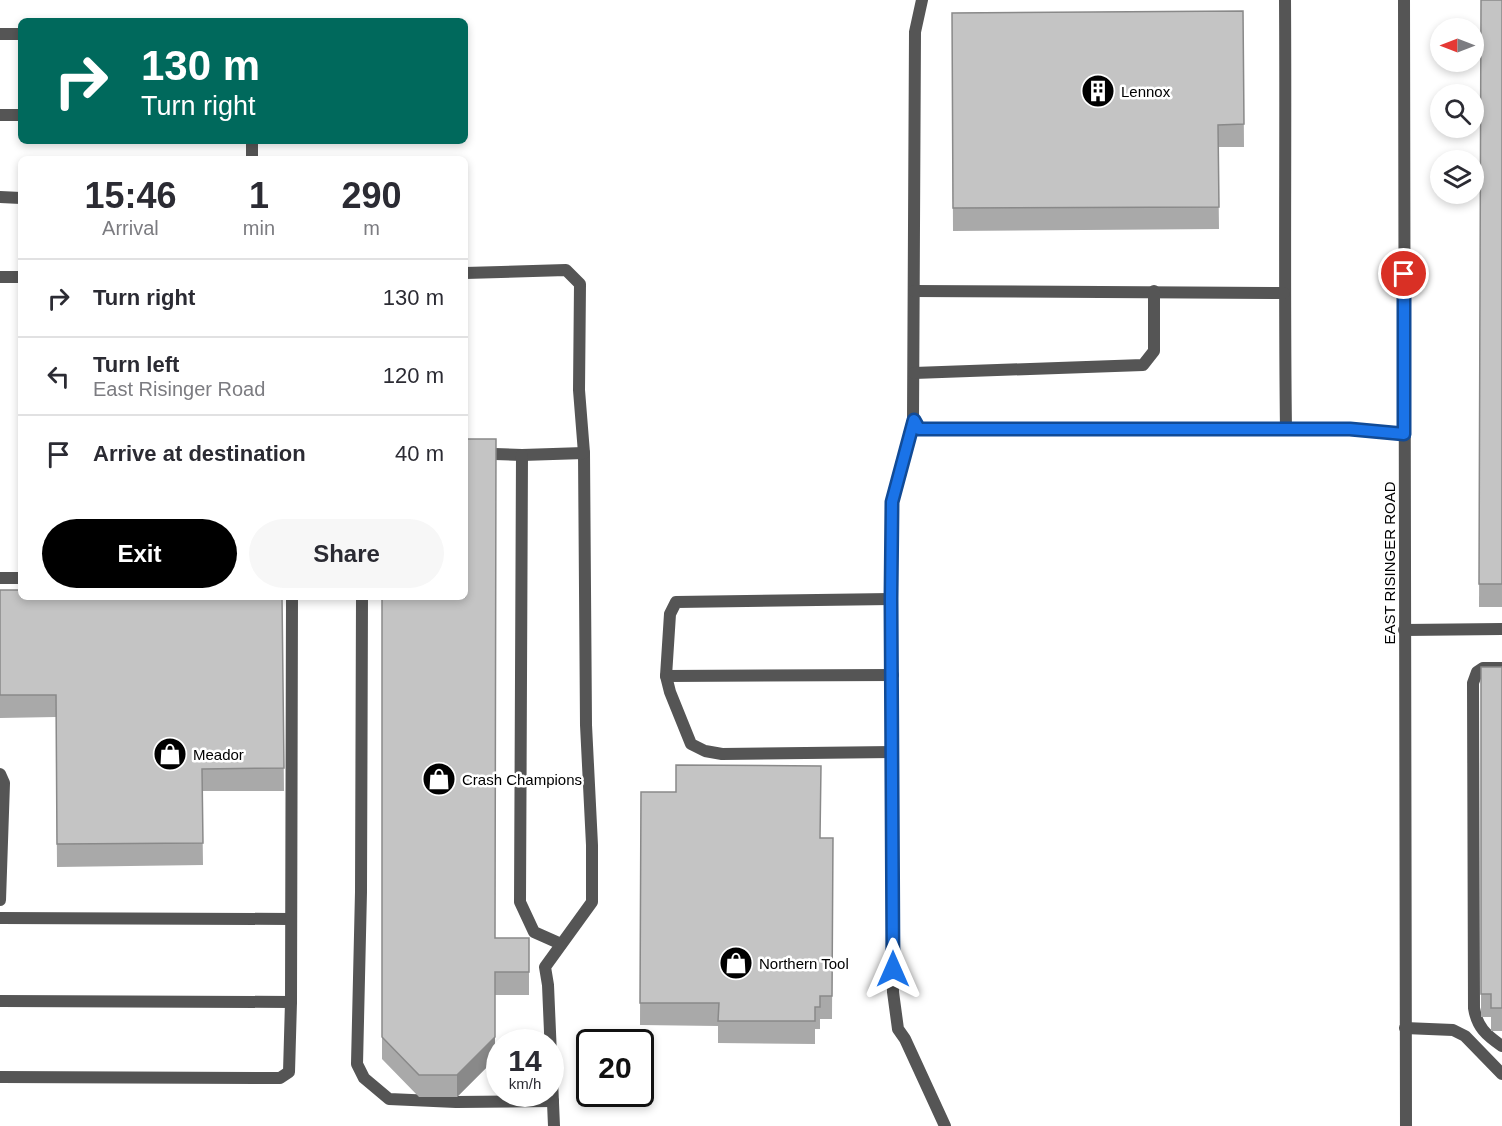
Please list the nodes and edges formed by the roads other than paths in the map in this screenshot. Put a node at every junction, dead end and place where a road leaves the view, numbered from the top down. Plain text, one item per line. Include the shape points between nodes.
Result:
1 (922, 0) edge
2 (1285, 0) edge
3 (1404, 0) edge
4 (0, 34) edge
5 (18, 34) edge
6 (0, 115) edge
7 (18, 115) edge
8 (0, 198) edge
9 (18, 198) edge
10 (468, 273) edge
11 (0, 277) edge
12 (18, 277) edge
13 (914, 291) junction
14 (1154, 291) junction
15 (1284, 293) junction
16 (914, 373) junction
17 (914, 420) junction
18 (1286, 429) junction
19 (1404, 434) junction
20 (468, 453) edge
21 (584, 453) junction
22 (522, 455) junction
23 (0, 578) edge
24 (18, 578) edge
25 (891, 599) junction
26 (292, 600) edge
27 (363, 600) edge
28 (1502, 629) edge
29 (1404, 630) junction
30 (1502, 668) edge
31 (893, 675) junction
32 (666, 676) junction
33 (893, 752) junction
34 (0, 774) edge
35 (0, 900) edge
36 (0, 918) edge
37 (291, 919) junction
38 (561, 944) junction
39 (0, 1001) edge
40 (291, 1002) junction
41 (1405, 1028) junction
42 (550, 1029) edge
43 (1502, 1046) edge
44 (1502, 1074) edge
45 (0, 1077) edge
46 (486, 1102) edge
47 (553, 1107) edge
48 (554, 1126) edge
49 (945, 1126) edge
50 (1406, 1126) edge

1 - 13 street via 915,32
2 - 15 street
3 - 19 street, EAST RISINGER ROAD
4 - 5 street
6 - 7 street
8 - 9 street
10 - 21 street via 566,270 580,284 579,390
11 - 12 street
13 - 14 street
13 - 16 street
14 - 15 street
14 - 16 street via 1154,351 1143,365
15 - 18 street
16 - 17 street
17 - 18 street via 919,429
17 - 25 street via 892,502
18 - 19 street
19 - 29 street, EAST RISINGER ROAD
20 - 22 street
21 - 22 street
21 - 38 street via 592,902
22 - 38 street via 520,902 534,932
23 - 24 street
25 - 31 street
25 - 32 street via 676,602 670,614
26 - 37 street
27 - 46 street via 357,1064 364,1078 389,1099
28 - 29 street
29 - 41 street, EAST RISINGER ROAD
30 - 43 street via 1483,668 1473,683 1474,1008 1478,1026
31 - 32 street
31 - 33 street
32 - 33 street via 691,744 705,751
33 - 49 street via 893,992 898,1029
34 - 35 street via 4,783
36 - 37 street
37 - 40 street
38 - 42 street via 545,967
39 - 40 street
40 - 45 street via 289,1072 279,1078
41 - 44 street via 1453,1030 1465,1036
41 - 50 street, EAST RISINGER ROAD
47 - 48 street

